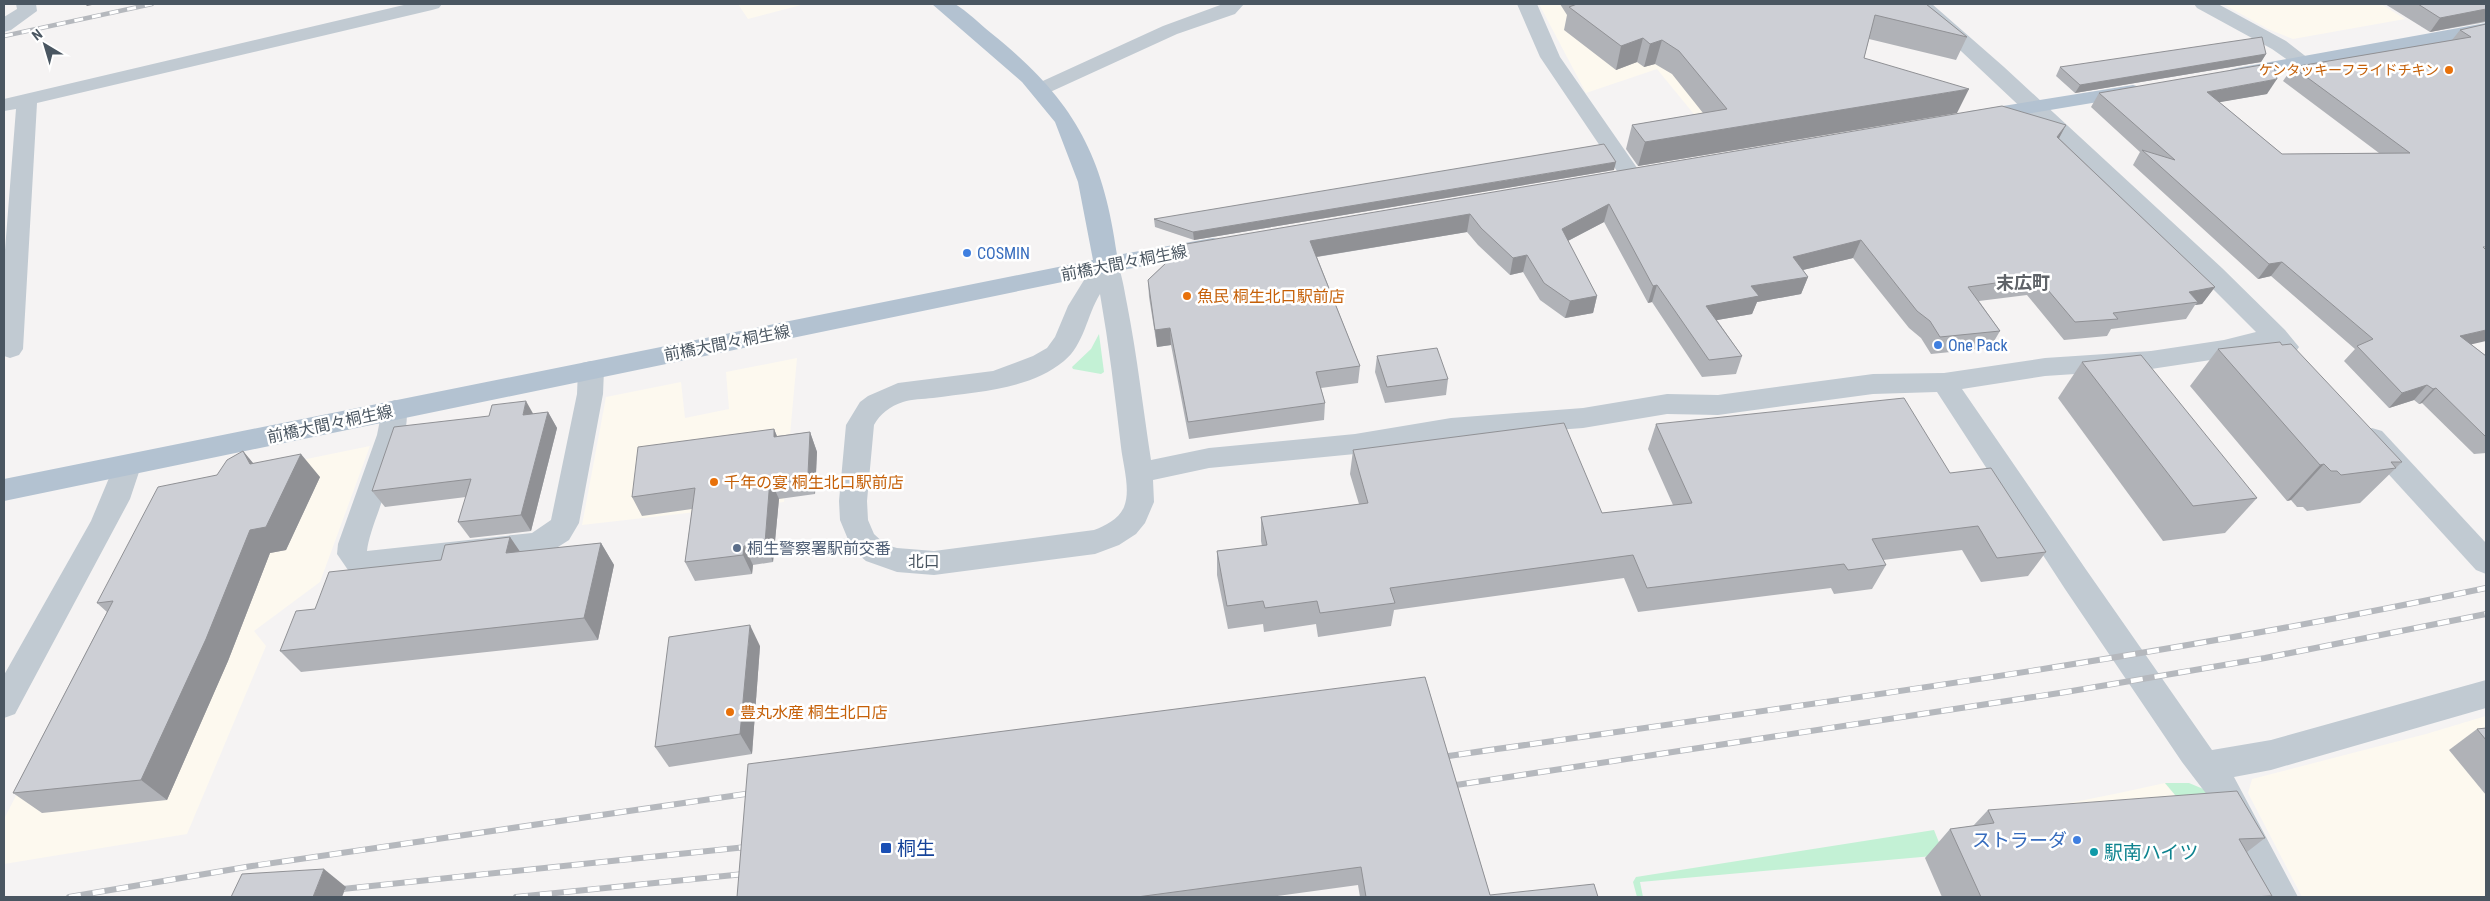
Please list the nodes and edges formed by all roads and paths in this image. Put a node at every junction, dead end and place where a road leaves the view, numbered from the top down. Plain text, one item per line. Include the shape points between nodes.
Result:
1 (26, 4) edge
2 (432, 4) edge
3 (942, 4) edge
4 (1234, 4) edge
5 (1527, 4) edge
6 (1921, 4) edge
7 (2204, 4) edge
8 (4, 26) edge
9 (2486, 29) edge
10 (2303, 62) junction
11 (2218, 77) edge
12 (2155, 88) edge
13 (1041, 89) junction
14 (27, 100) junction
15 (4, 106) edge
16 (2035, 106) junction
17 (1954, 120) edge
18 (1630, 176) edge
19 (1230, 243) edge
20 (1106, 265) junction
21 (2276, 336) junction
22 (10, 349) dead end
23 (2303, 364) edge
24 (591, 370) junction
25 (1944, 382) junction
26 (395, 410) junction
27 (2355, 421) edge
28 (127, 466) junction
29 (1138, 473) junction
30 (4, 490) edge
31 (2486, 562) edge
32 (2486, 694) edge
33 (4, 704) edge
34 (2205, 766) junction
35 (2280, 897) edge

1 - 8 street via 27,11
2 - 14 street
3 - 13 main road
4 - 13 street via 1228,10 1170,30
5 - 18 street via 1550,57
6 - 16 street
7 - 10 street via 2279,45
9 - 10 main road
10 - 11 main road
12 - 16 main road
13 - 20 main road via 1074,138 1095,200 1103,232
14 - 15 street
14 - 22 street
16 - 17 main road
16 - 21 street
19 - 20 main road, 前橋大間々桐生線
20 - 24 main road, 前橋大間々桐生線
20 - 29 street, 北口 / 北口 via 1122,348
20 - 29 street, 北口 / 北口 via 1080,306 1067,340 1056,354 1042,363 993,380 898,393 869,409 860,424 854,520 859,536 868,547 885,557 908,562 934,563 1095,542 1119,532 1131,521 1138,506
21 - 23 street
21 - 25 street via 2224,349 2151,360 2045,367
24 - 26 main road, 前橋大間々桐生線
24 - 26 street via 590,394 565,523 560,532 534,544 371,564 358,562 352,554 353,544 391,435
25 - 29 street via 1873,384 1718,405 1667,404 1583,418 1451,428 1356,444 1209,458
25 - 34 street
26 - 28 main road, 前橋大間々桐生線
27 - 31 street
28 - 30 main road, 前橋大間々桐生線
28 - 33 street via 102,527
32 - 34 street via 2271,755
34 - 35 street via 2223,789

